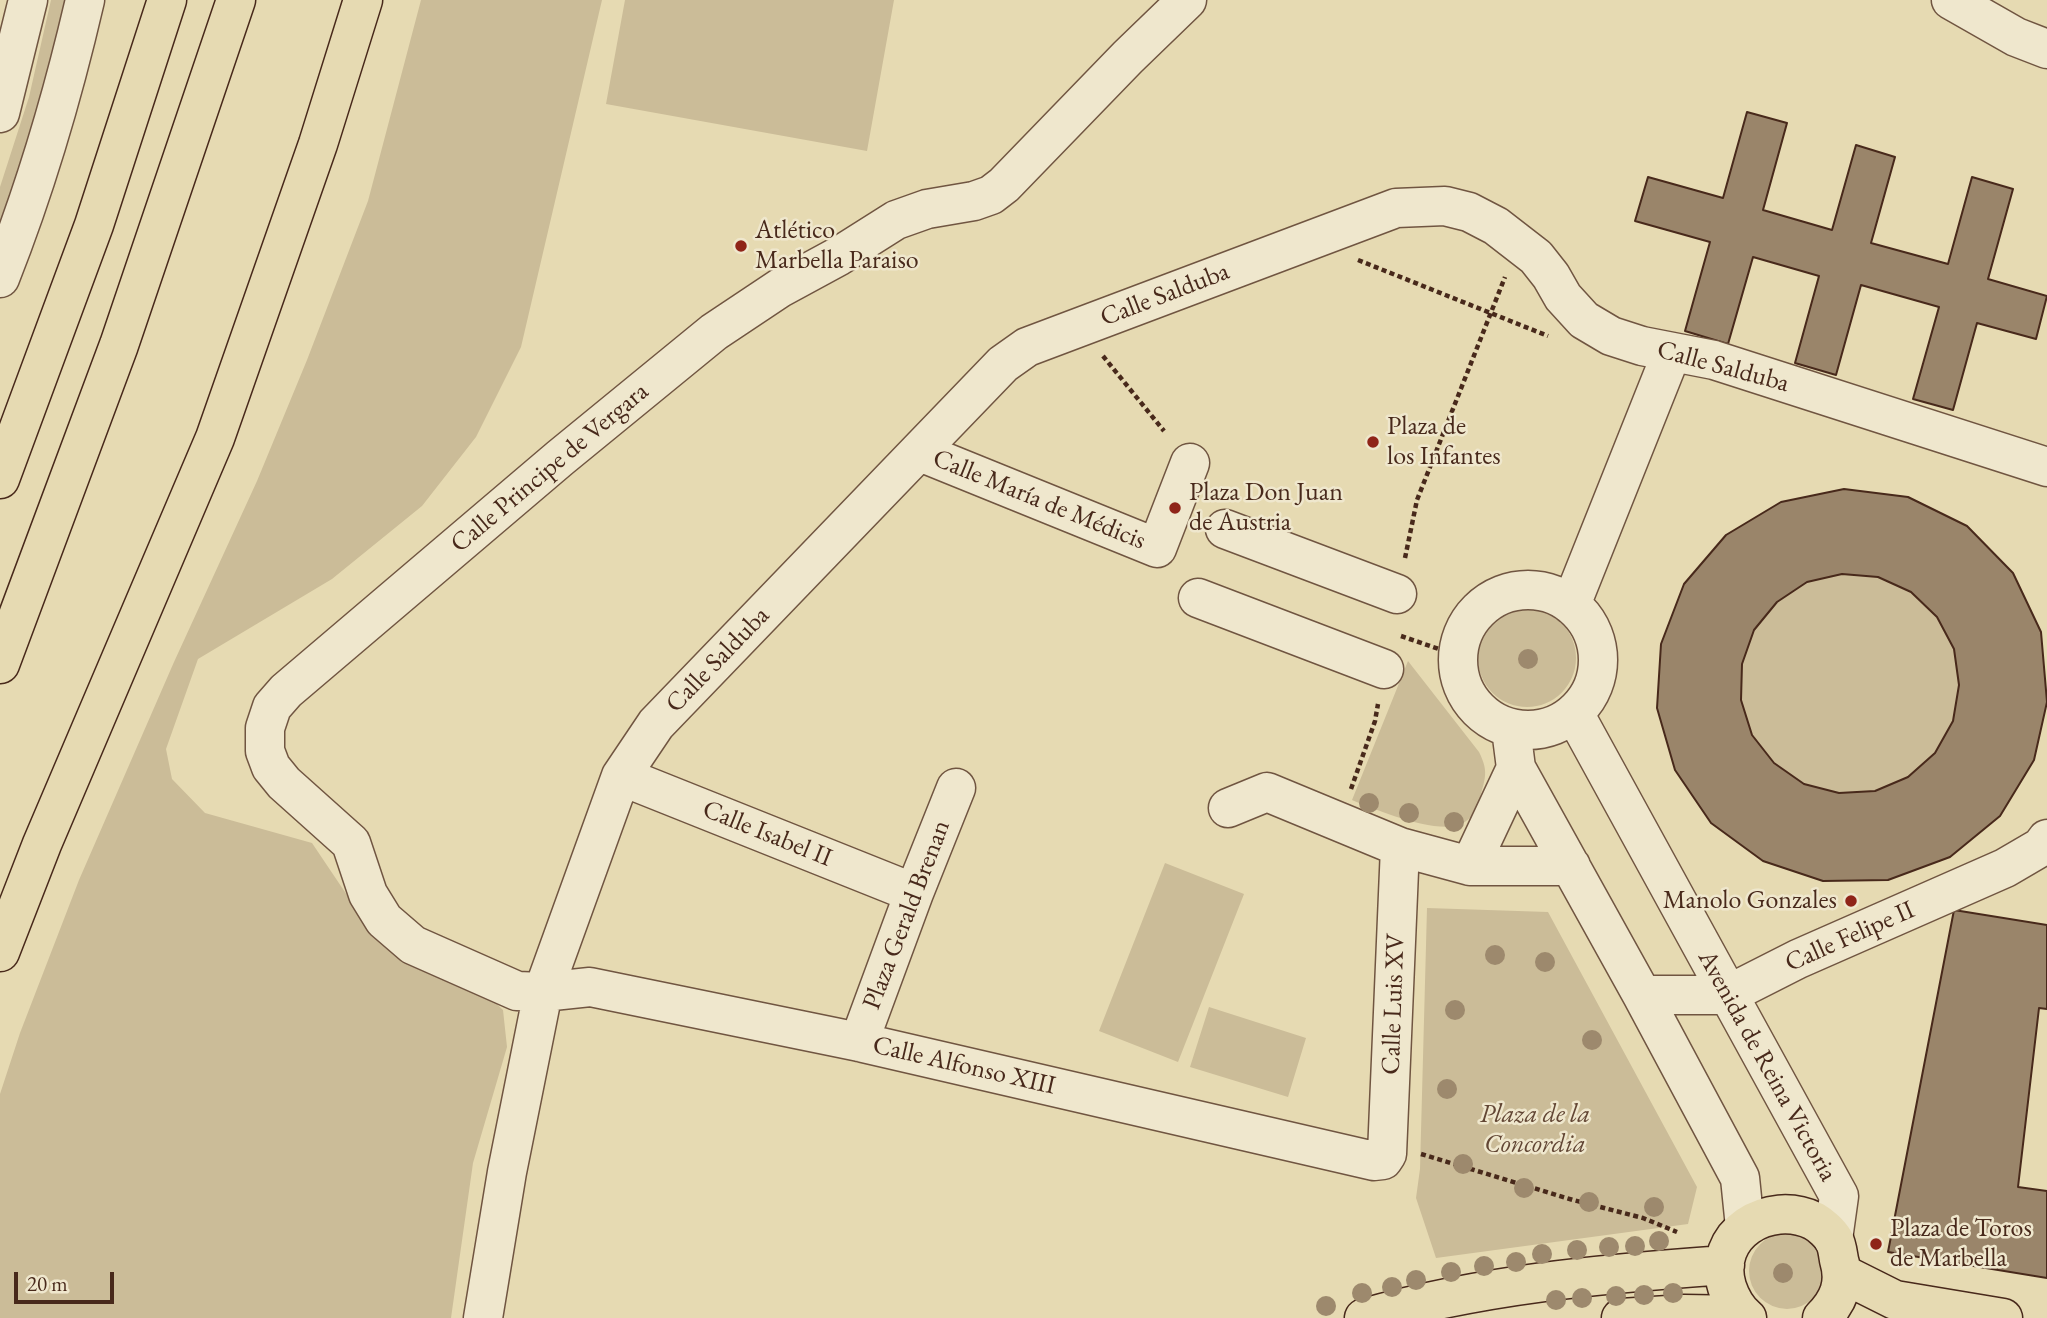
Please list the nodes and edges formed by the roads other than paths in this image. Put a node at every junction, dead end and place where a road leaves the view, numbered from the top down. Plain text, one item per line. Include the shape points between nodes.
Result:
1 (29, 0) edge
2 (85, 0) edge
3 (166, 0) edge
4 (236, 0) edge
5 (363, 0) edge
6 (1187, 0) edge
7 (1951, 0) edge
8 (2047, 49) edge
9 (0, 113) edge
10 (0, 278) edge
11 (1672, 352) junction
12 (920, 452) junction
13 (1191, 463) dead end
14 (2047, 467) edge
15 (0, 479) edge
16 (1224, 529) dead end
17 (1397, 594) road end
18 (1198, 598) dead end
19 (1571, 605) junction
20 (0, 664) edge
21 (1384, 669) dead end
22 (1574, 713) junction
23 (1511, 729) junction
24 (1516, 768) junction
25 (621, 776) junction
26 (956, 788) dead end
27 (1228, 808) dead end
28 (2047, 839) edge
29 (1400, 847) junction
30 (1470, 866) junction
31 (1571, 866) junction
32 (914, 893) junction
33 (0, 952) edge
34 (543, 992) junction
35 (1642, 995) junction
36 (1727, 995) junction
37 (859, 1042) junction
38 (1399, 1156) joint
39 (1745, 1227) junction
40 (1726, 1265) junction
41 (1838, 1292) edge
42 (1744, 1316) edge
43 (483, 1318) edge
44 (1364, 1318) edge
45 (1621, 1318) edge
46 (2003, 1318) edge

1 - 9 street
2 - 10 street via 50,139
3 - 15 main road via 94,225
4 - 20 main road via 119,345
5 - 33 main road via 215,438
6 - 34 street, Calle Principe de Vergara via 1004,185 974,201 896,220 714,332 559,458 272,707 264,751 271,767 351,843 368,894 384,920 436,956 517,991
7 - 8 street
11 - 12 street, Calle Salduba via 1611,336 1584,320 1536,257 1496,226 1445,206 1396,208 1027,347 1003,364
11 - 14 street, Calle Salduba via 1714,360
11 - 19 street
12 - 13 street, Calle María de Médicis via 1157,548
12 - 25 street, Calle Salduba via 656,724
16 - 17 street
18 - 21 street
19 - 22 street via 1595,639 1598,659 1587,698
19 - 23 street via 1551,594 1529,590 1506,593 1486,603 1461,640 1458,663 1462,685 1474,705
22 - 23 street via 1544,728
22 - 36 street, Avenida de Reina Victoria
23 - 24 street
24 - 30 street
24 - 31 street
25 - 32 street, Calle Isabel II
25 - 34 street, Calle Salduba
26 - 32 street, Plaza Gerald Brenan
27 - 29 street via 1267,792
28 - 36 street, Calle Felipe II via 2041,848 2006,868
29 - 30 street
29 - 38 street, Calle Luis XV via 1387,1154
30 - 31 street
31 - 35 street
32 - 37 street, Plaza Gerald Brenan
34 - 37 street, Calle Alfonso XIII via 590,987
34 - 43 street, Calle Salduba
35 - 36 street, Calle Felipe II
35 - 39 street via 1740,1178
36 - 41 street, Avenida de Reina Victoria via 1839,1196
37 - 38 street, Calle Alfonso XIII via 1374,1161
39 - 40 main road via 1729,1251
39 - 41 main road via 1782,1213 1802,1215 1819,1224
40 - 42 main road via 1731,1300
40 - 44 main road via 1499,1287
41 - 46 main road
42 - 45 main road

